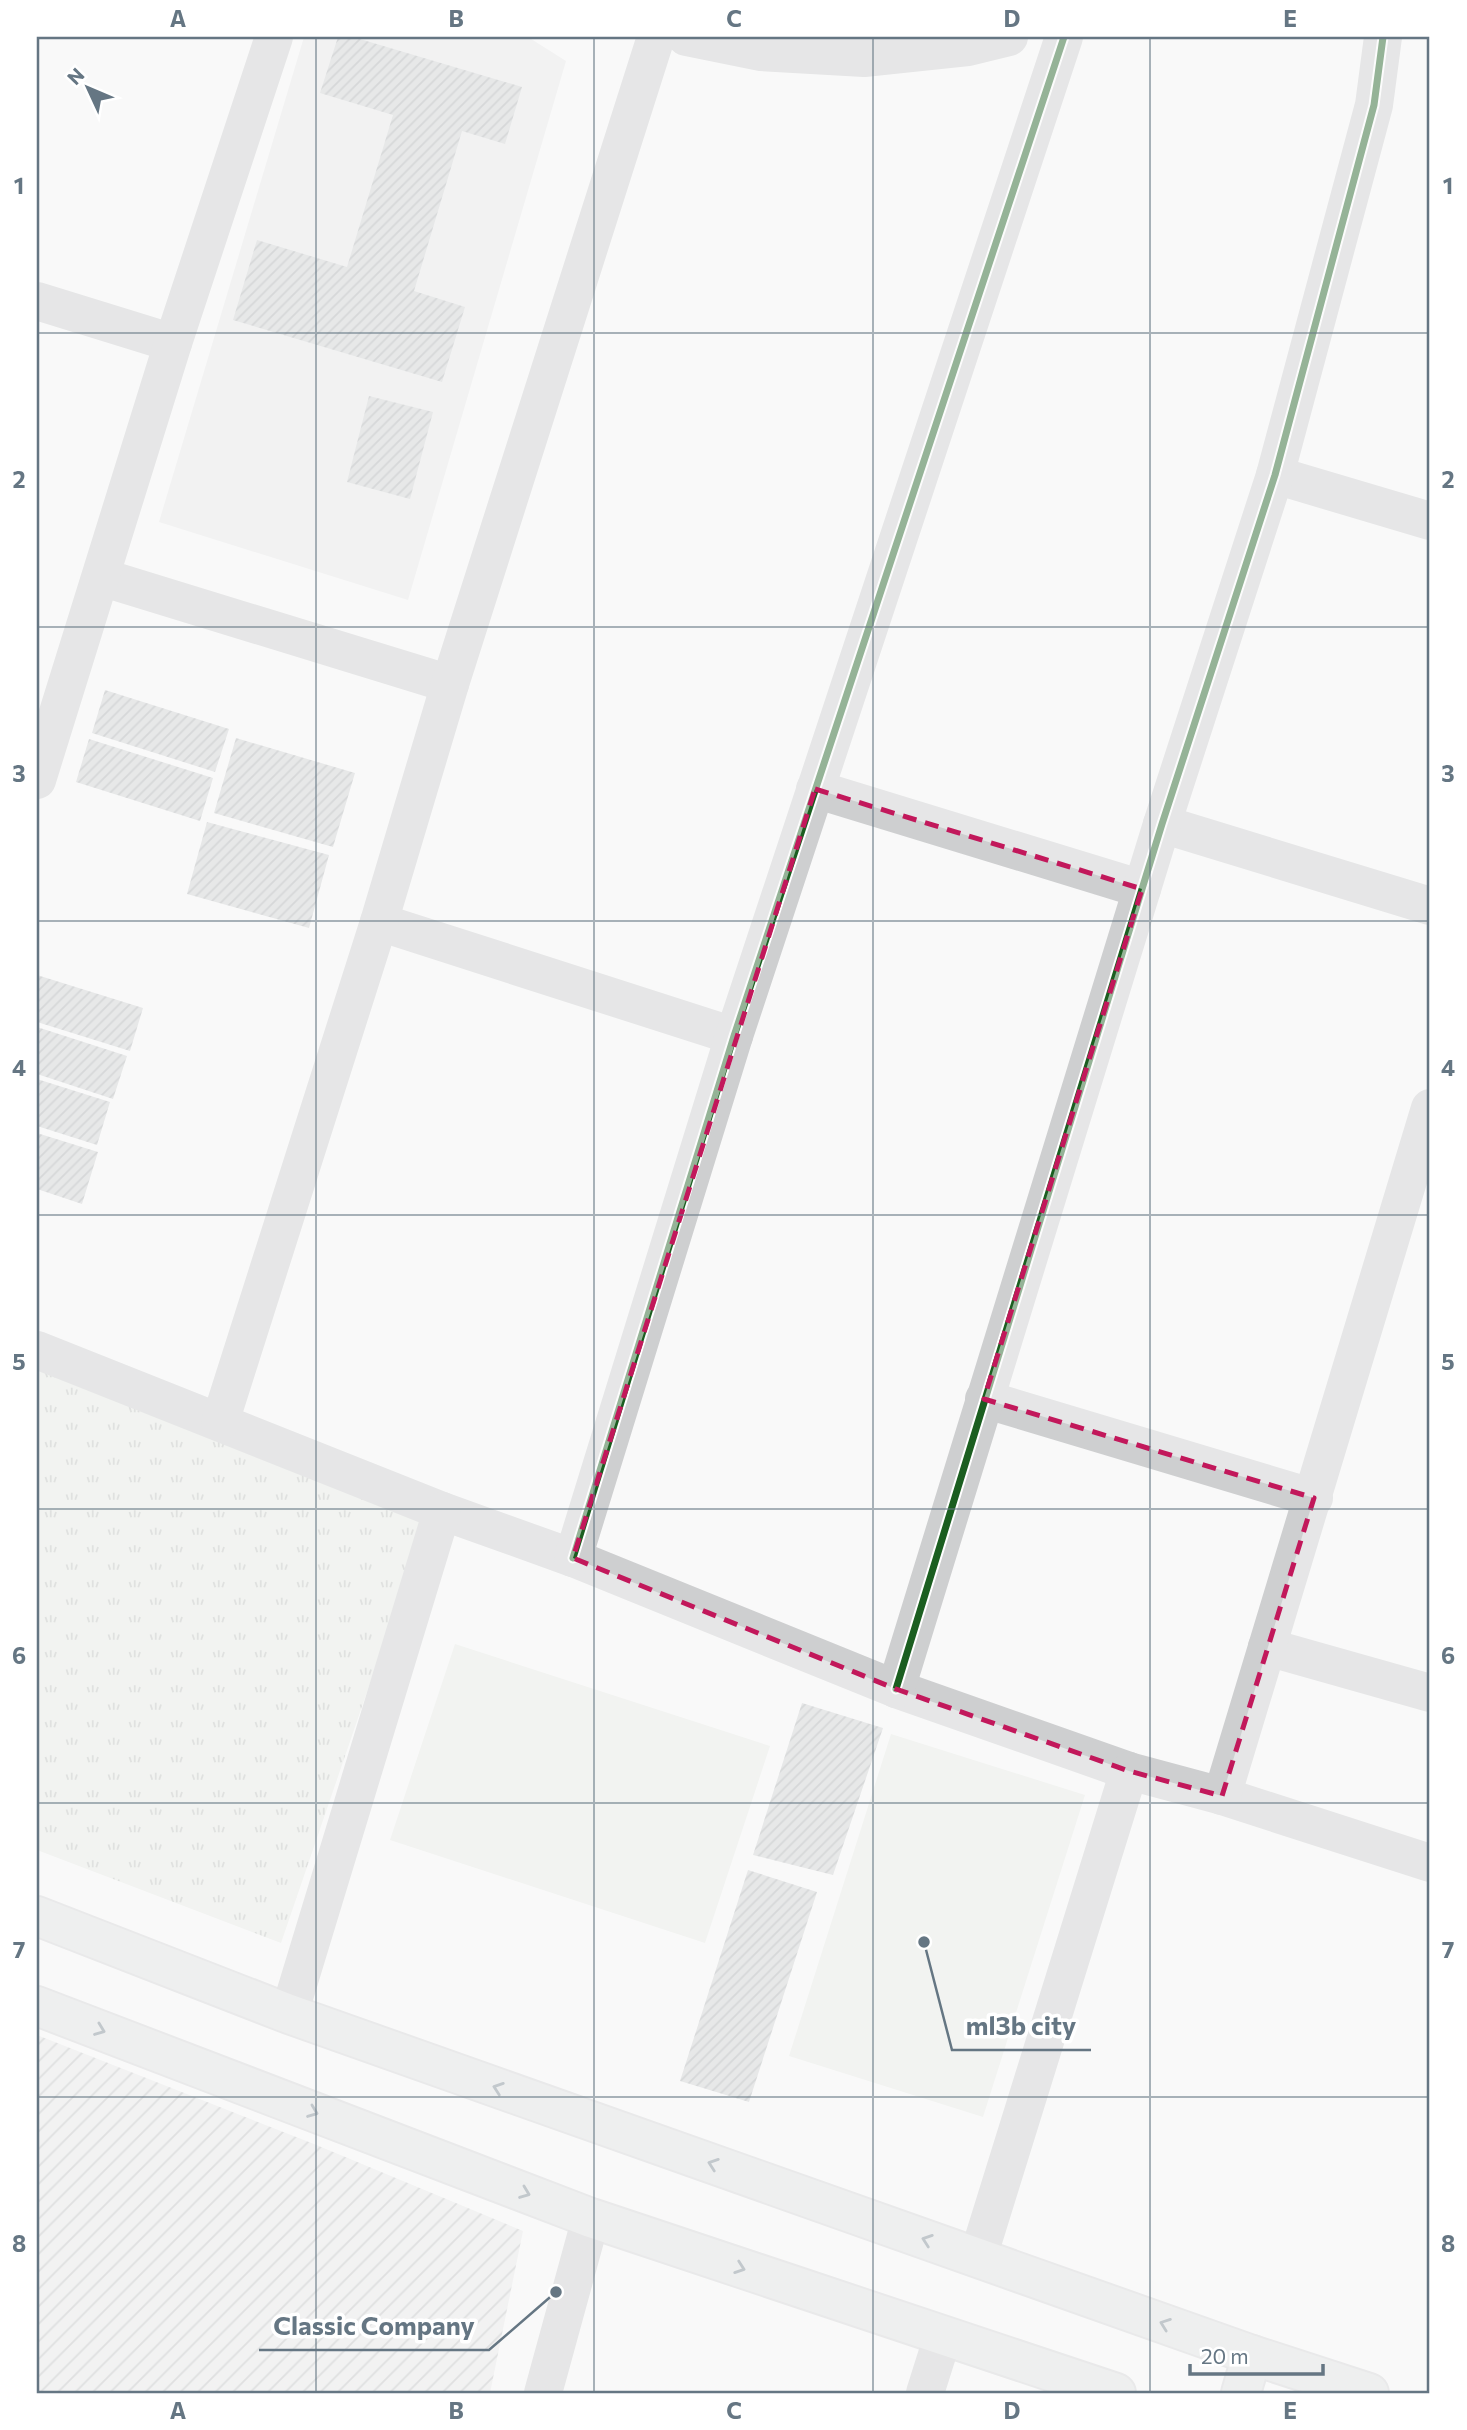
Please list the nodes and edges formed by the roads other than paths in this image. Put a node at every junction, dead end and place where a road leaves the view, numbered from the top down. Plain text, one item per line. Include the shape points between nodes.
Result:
1 (274, 37) edge
2 (656, 37) edge
3 (686, 37) edge
4 (1009, 37) edge
5 (1064, 37) edge
6 (1383, 37) edge
7 (37, 301) edge
8 (173, 343) junction
9 (1275, 475) junction
10 (1430, 521) edge
11 (101, 577) junction
12 (450, 684) junction
13 (37, 780) edge
14 (815, 789) junction
15 (1162, 824) junction
16 (1142, 889) junction
17 (1430, 906) edge
18 (379, 922) junction
19 (734, 1036) junction
20 (1430, 1108) edge
21 (37, 1350) edge
22 (984, 1399) junction
23 (220, 1422) junction
24 (1314, 1498) junction
25 (442, 1511) junction
26 (573, 1558) junction
27 (1268, 1647) junction
28 (896, 1689) junction
29 (1430, 1693) edge
30 (1129, 1771) junction
31 (1222, 1796) junction
32 (1430, 1863) edge
33 (37, 1916) edge
34 (37, 2006) edge
35 (289, 2014) junction
36 (591, 2218) junction
37 (978, 2258) junction
38 (943, 2336) junction
39 (1252, 2355) junction
40 (1097, 2390) edge
41 (543, 2393) edge
42 (925, 2393) edge
43 (1241, 2393) edge
44 (1369, 2393) edge

1 - 8 street
2 - 12 street
3 - 4 street via 760,52 864,58 968,47
5 - 14 street
6 - 9 street via 1374,105
7 - 8 street
8 - 11 street
9 - 10 street
9 - 15 street
11 - 12 street
11 - 13 street
12 - 18 street
14 - 16 street
14 - 19 street
15 - 16 street
15 - 17 street
16 - 22 street
18 - 19 street
18 - 23 street
19 - 26 street
20 - 24 street
21 - 23 street
22 - 24 street
22 - 28 street
23 - 25 street
24 - 27 street
25 - 26 street
25 - 35 street
26 - 28 street
27 - 29 street
27 - 31 street
28 - 30 street
30 - 31 street
30 - 37 street
31 - 32 street
33 - 35 main road
34 -> 36 main road
37 -> 35 main road
36 -> 38 main road
36 - 41 street
39 -> 37 main road
38 - 40 main road
38 - 42 street
39 - 43 main road
39 - 44 main road

